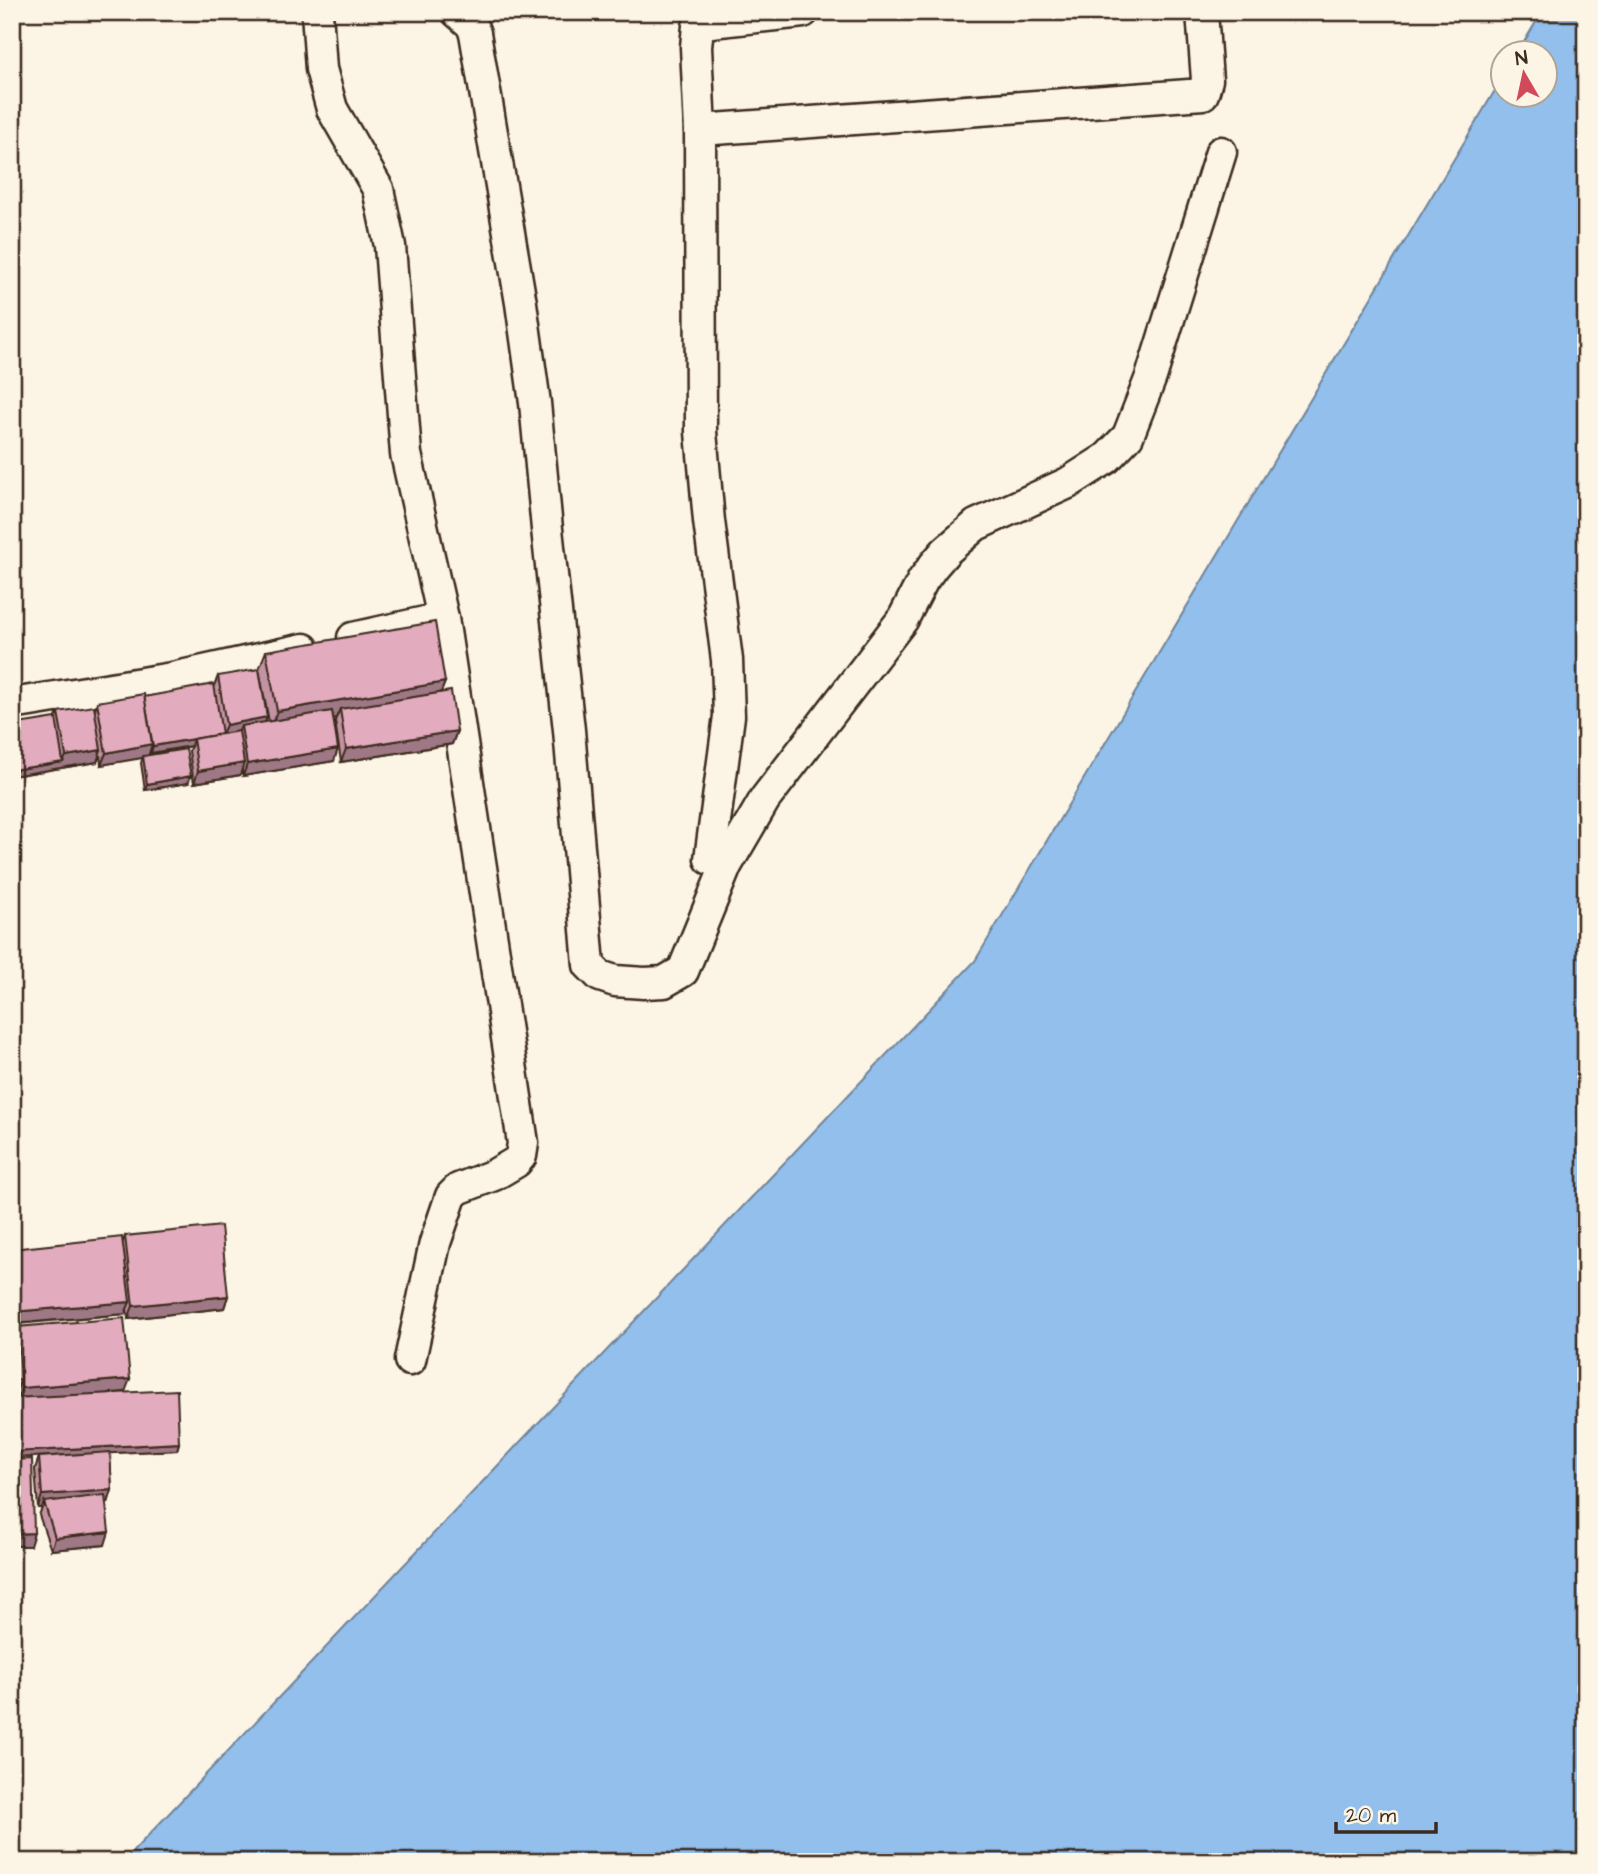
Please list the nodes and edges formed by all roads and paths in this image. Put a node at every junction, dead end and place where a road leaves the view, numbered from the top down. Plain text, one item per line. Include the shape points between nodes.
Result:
1 (317, 12) edge
2 (457, 12) edge
3 (803, 12) edge
4 (1202, 12) edge
5 (701, 130) junction
6 (1221, 152) dead end
7 (443, 618) junction
8 (12, 704) edge
9 (710, 859) dead end
10 (410, 1360) dead end

1 - 7 street via 321,69 332,108 378,189 390,246 406,454
2 - 6 street via 475,33 535,403 587,950 590,965 600,976 615,981 654,984 682,971 726,866 765,799 903,619 923,580 946,551 976,525 1068,483 1107,458 1128,436
3 - 5 street via 698,26
4 - 5 street via 1207,80 1203,94
5 - 9 street via 701,432 727,660 729,716
7 - 8 street via 172,678
7 - 10 street via 523,1143 516,1162 451,1196 435,1243

